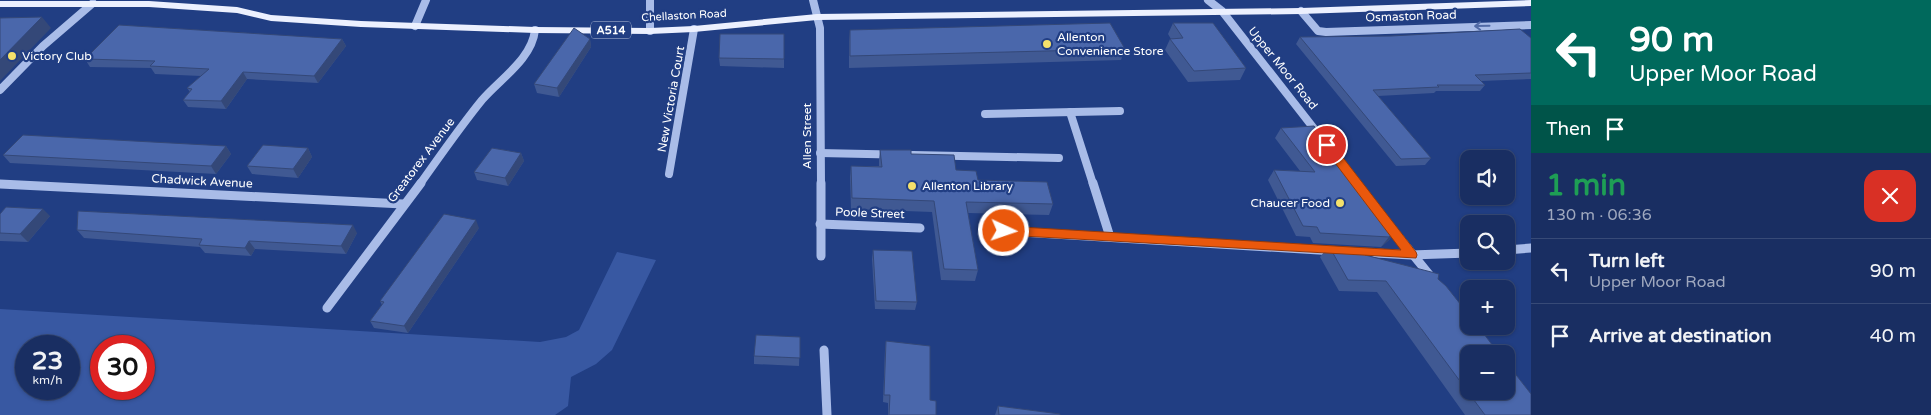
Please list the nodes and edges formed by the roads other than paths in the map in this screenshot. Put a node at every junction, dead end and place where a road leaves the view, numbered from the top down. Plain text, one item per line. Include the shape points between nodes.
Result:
1 (426, 0) edge
2 (650, 0) edge
3 (813, 0) edge
4 (1208, 0) edge
5 (151, 2) edge
6 (1531, 2) edge
7 (93, 3) junction
8 (0, 4) edge
9 (1301, 11) junction
10 (1222, 12) junction
11 (817, 17) junction
12 (1531, 25) edge
13 (415, 26) junction
14 (1512, 26) junction
15 (694, 29) junction
16 (534, 30) junction
17 (650, 30) junction
18 (1525, 36) edge
19 (0, 90) edge
20 (1120, 111) dead end
21 (1070, 112) junction
22 (984, 114) dead end
23 (1327, 145) edge
24 (820, 152) junction
25 (1059, 158) dead end
26 (669, 174) dead end
27 (0, 184) edge
28 (403, 204) junction
29 (1381, 216) edge
30 (820, 224) junction
31 (920, 228) dead end
32 (1004, 231) dead end
33 (1110, 237) junction
34 (1531, 248) edge
35 (1515, 249) edge
36 (1460, 253) edge
37 (1412, 255) junction
38 (821, 256) dead end
39 (1436, 282) edge
40 (327, 308) dead end
41 (824, 350) dead end
42 (827, 415) edge

1 - 13 street
2 - 17 street
3 - 11 street, Allen Street
4 - 10 street, Upper Moor Road
5 - 7 main road, Chellaston Road / A514
5 - 13 main road, Chellaston Road / A514 via 237,10 271,18
6 - 9 main road, Osmaston Road / A514
7 - 8 main road, Chellaston Road / A514
7 - 19 street via 43,46
9 - 10 main road, Osmaston Road / A514
14 -> 9 street, Osmaston Road via 1326,32 1318,30
10 - 11 main road, Chellaston Road / A514
10 - 23 street, Upper Moor Road
11 - 15 main road, Chellaston Road / A514
11 - 24 street, Allen Street via 820,28
12 - 14 street, Osmaston Road
13 - 16 main road, Chellaston Road / A514
14 - 18 street
15 - 17 main road, Chellaston Road / A514
15 - 26 street, New Victoria Court
16 - 17 main road, Chellaston Road / A514
16 - 28 street, Greatorex Avenue via 534,40 521,59 483,99
20 - 21 street
21 - 22 street
21 - 33 street
24 - 25 street
24 - 30 street, Allen Street
27 - 28 street, Chadwick Avenue
28 - 40 street, Greatorex Avenue
29 - 37 street
30 - 31 street, Poole Street
30 - 38 street, Allen Street
32 - 33 street
33 - 37 street
34 - 35 street
36 - 37 street
37 - 39 street
41 - 42 street

